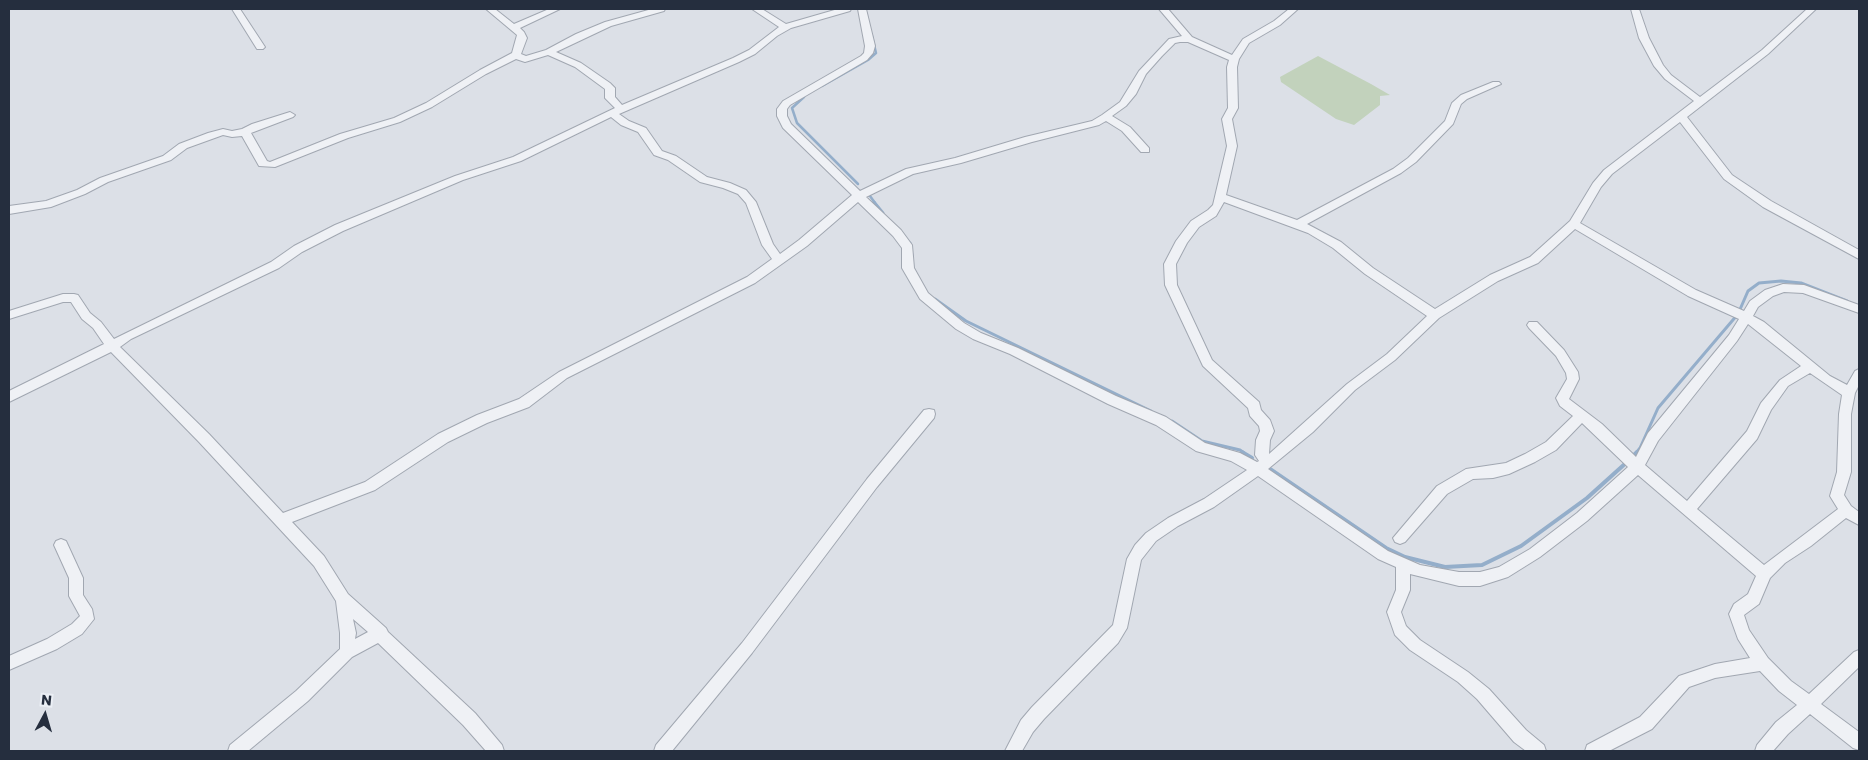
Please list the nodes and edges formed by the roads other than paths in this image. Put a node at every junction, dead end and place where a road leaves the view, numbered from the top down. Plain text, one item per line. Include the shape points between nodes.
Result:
1 (236, 9) edge
2 (490, 9) edge
3 (556, 9) edge
4 (661, 9) edge
5 (756, 9) edge
6 (847, 9) edge
7 (862, 9) edge
8 (1163, 9) edge
9 (1294, 9) edge
10 (1635, 9) edge
11 (1812, 9) edge
12 (785, 27) junction
13 (514, 28) junction
14 (1189, 40) junction
15 (260, 47) dead end
16 (549, 52) junction
17 (516, 55) junction
18 (1234, 59) junction
19 (1496, 84) dead end
20 (1700, 101) junction
21 (616, 111) junction
22 (290, 115) dead end
23 (1681, 116) junction
24 (1106, 117) junction
25 (245, 132) junction
26 (1145, 150) dead end
27 (858, 196) junction
28 (1222, 197) junction
29 (9, 210) edge
30 (1299, 224) junction
31 (1574, 224) junction
32 (1859, 255) edge
33 (779, 261) junction
34 (1859, 309) edge
35 (1742, 314) junction
36 (9, 315) edge
37 (1435, 315) junction
38 (1533, 325) dead end
39 (112, 346) junction
40 (1811, 366) junction
41 (1859, 374) edge
42 (1849, 393) junction
43 (9, 397) edge
44 (929, 414) dead end
45 (1582, 416) junction
46 (1632, 462) junction
47 (1263, 465) junction
48 (1688, 510) junction
49 (1846, 510) junction
50 (282, 520) junction
51 (1859, 520) edge
52 (1400, 538) dead end
53 (61, 545) dead end
54 (1402, 564) junction
55 (1764, 574) junction
56 (343, 599) junction
57 (381, 633) junction
58 (347, 652) junction
59 (1859, 657) edge
60 (1763, 663) junction
61 (9, 664) edge
62 (1810, 704) junction
63 (1859, 742) edge
64 (236, 751) edge
65 (496, 751) edge
66 (662, 751) edge
67 (1013, 751) edge
68 (1538, 751) edge
69 (1593, 751) edge
70 (1763, 751) edge

1 - 15 street
2 - 13 street
3 - 13 street
4 - 16 street via 608,24
5 - 12 street
6 - 12 street
7 - 27 street via 870,46 868,53 786,103 782,109 787,126
8 - 14 street
9 - 18 street via 1246,41
10 - 20 street via 1644,38 1659,66 1668,77
11 - 20 street via 1766,52
12 - 21 street via 736,60
13 - 17 street via 522,38
14 - 18 street
14 - 24 street via 1172,41 1142,73 1123,104
16 - 17 street via 525,59
16 - 21 street via 567,59 608,85
17 - 25 street via 397,120 344,136 271,165 263,164
18 - 28 street via 1233,108 1227,119 1232,146
19 - 30 street via 1457,103 1449,122 1398,171
20 - 23 street
21 - 33 street via 625,123 642,130 658,153 672,158 704,180 742,192 751,202 768,245
21 - 39 street via 517,159 459,178 339,228 275,265
22 - 25 street
23 - 31 street via 1608,172
23 - 32 street via 1728,177 1766,204
24 - 26 street via 1126,129
24 - 27 street via 957,161 910,171
25 - 29 street via 212,135 183,146 166,158 104,180 81,192 47,204
27 - 33 street
27 - 47 street via 879,214 908,248 908,268 924,296 960,326 1160,421 1201,447
28 - 30 street
28 - 47 street via 1212,213 1195,224 1182,241 1170,264 1171,285 1208,363 1254,406 1265,424 1268,431 1263,440
30 - 37 street via 1337,244 1368,271
31 - 35 street via 1692,293
31 - 37 street via 1534,260 1494,278
33 - 50 street via 751,280 563,375 524,404 443,438 370,486
34 - 35 street via 1804,289 1783,288 1769,293
35 - 40 street via 1776,336
35 - 46 street via 1733,338
36 - 39 street via 63,298 74,298
37 - 47 street via 1391,357 1351,387
38 - 45 street via 1566,361 1573,379 1562,398
39 - 43 street
39 - 50 street
40 - 42 street
40 - 48 street via 1784,383 1766,407 1752,435
41 - 42 street
42 - 49 street via 1845,414 1844,472 1837,496
44 - 66 street via 872,482 747,648
45 - 46 street
45 - 52 street via 1551,446 1530,458 1509,468 1471,473 1442,490
46 - 48 street
46 - 54 street via 1582,517 1535,553 1503,572 1480,579 1459,579 1418,571
47 - 54 street via 1383,555
47 - 67 street via 1209,503 1173,522 1140,549 1131,570 1120,628 1038,713
48 - 55 street
49 - 51 street
49 - 55 street
50 - 56 street via 319,561
53 - 61 street via 76,578 76,596 87,619 52,644
54 - 68 street via 1403,590 1394,612 1400,630 1415,645 1483,694 1520,736
55 - 60 street via 1754,599 1736,614 1743,634
56 - 57 street
56 - 58 street
57 - 58 street
57 - 65 street via 469,719
58 - 64 street via 302,696
59 - 62 street
60 - 62 street via 1784,686
60 - 69 street via 1684,681 1646,723
62 - 63 street
62 - 70 street via 1782,728

